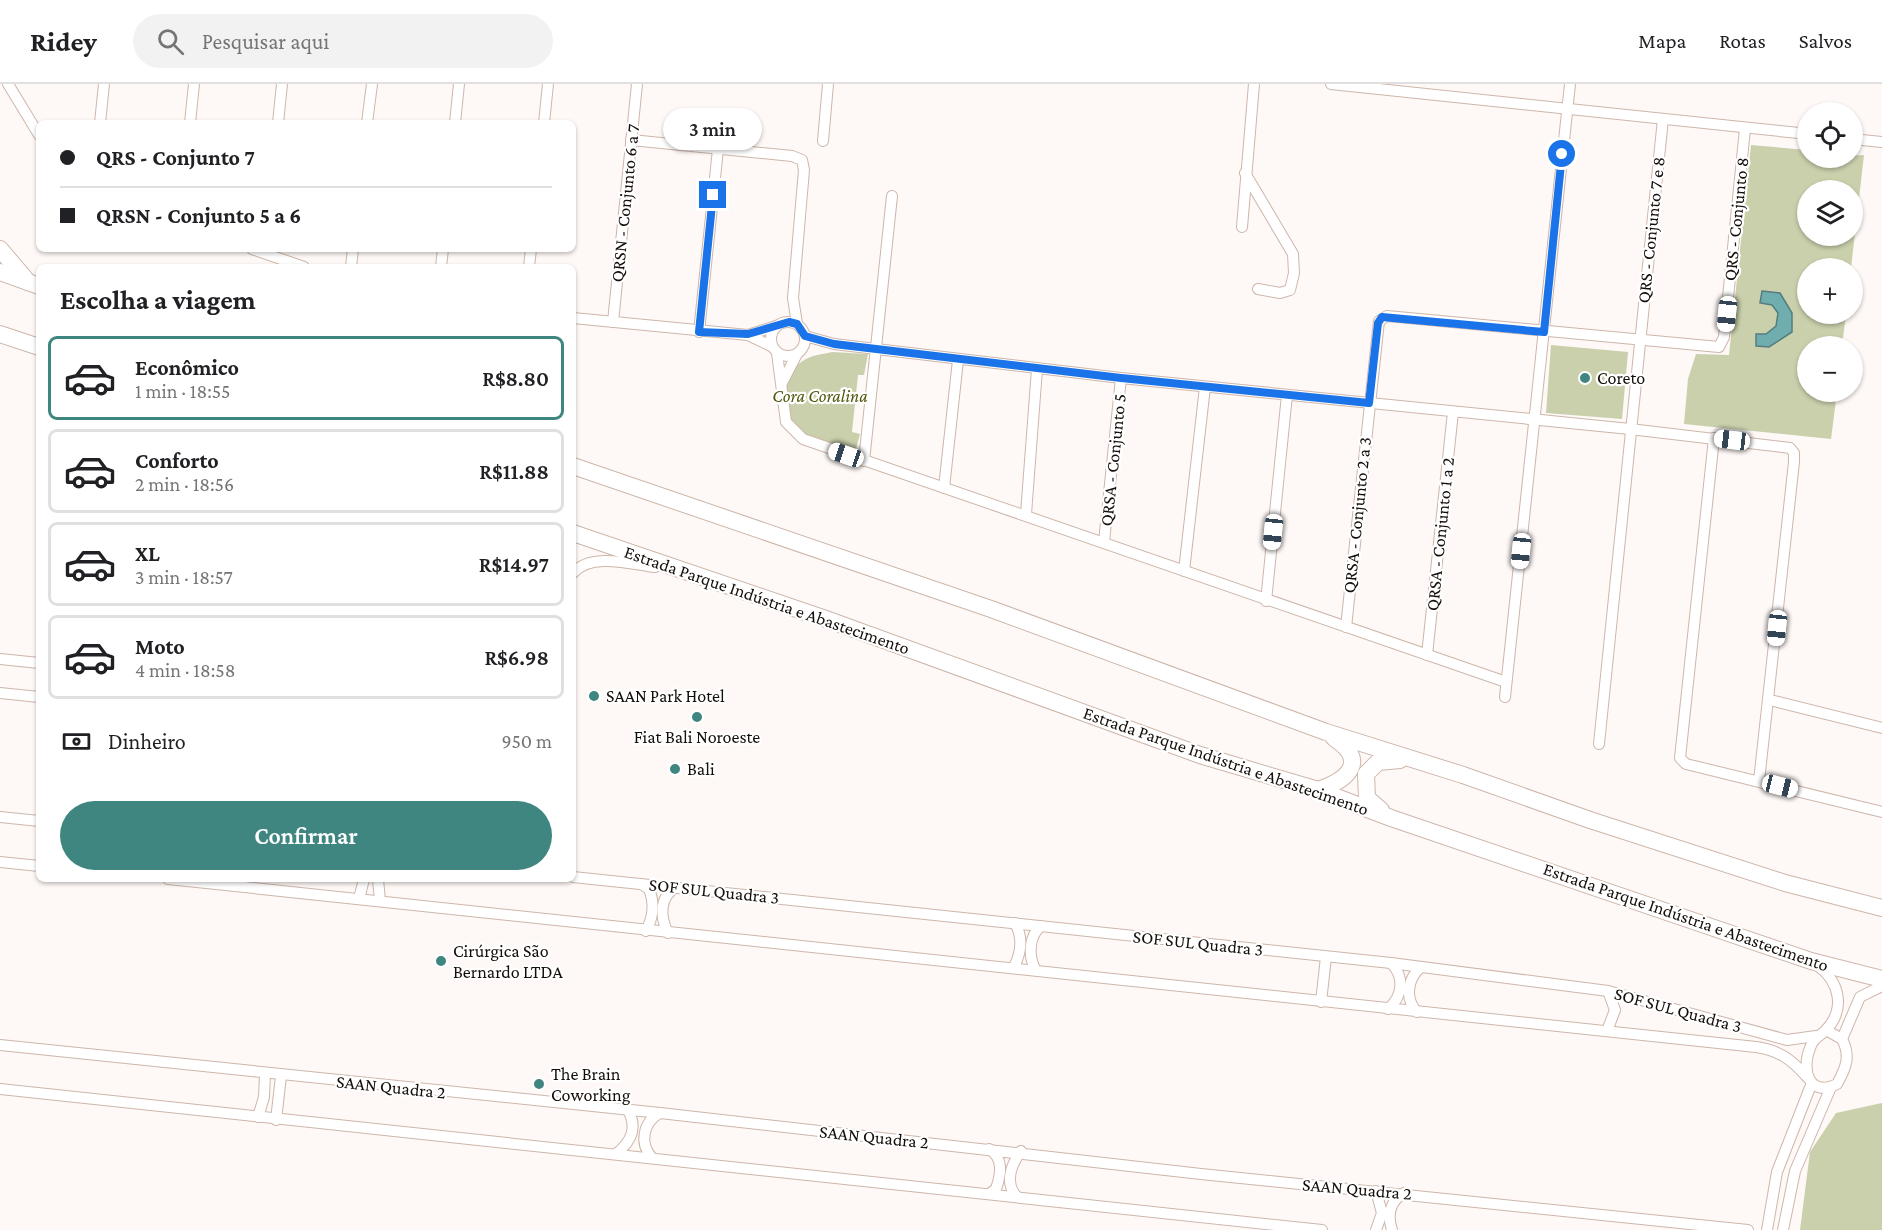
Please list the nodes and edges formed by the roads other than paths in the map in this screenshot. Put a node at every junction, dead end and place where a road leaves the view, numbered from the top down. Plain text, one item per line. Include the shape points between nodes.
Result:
1 (8, 84) edge
2 (16, 84) edge
3 (104, 84) edge
4 (194, 84) edge
5 (282, 84) edge
6 (372, 84) edge
7 (459, 84) edge
8 (548, 84) edge
9 (637, 84) edge
10 (828, 84) edge
11 (1254, 84) edge
12 (1331, 84) edge
13 (1570, 84) edge
14 (15, 97) junction
15 (1567, 110) junction
16 (1663, 119) junction
17 (100, 120) edge
18 (190, 120) edge
19 (278, 120) edge
20 (367, 120) edge
21 (455, 120) edge
22 (544, 120) edge
23 (1745, 129) junction
24 (36, 130) edge
25 (1797, 133) edge
26 (631, 140) junction
27 (1863, 140) edge
28 (823, 141) dead end
29 (1882, 142) edge
30 (718, 149) junction
31 (1245, 173) junction
32 (892, 196) dead end
33 (1242, 227) dead end
34 (0, 249) edge
35 (267, 252) edge
36 (297, 264) edge
37 (0, 272) edge
38 (33, 284) edge
39 (1258, 289) dead end
40 (793, 298) junction
41 (576, 318) edge
42 (613, 322) junction
43 (797, 324) junction
44 (778, 325) junction
45 (699, 332) junction
46 (1544, 332) junction
47 (0, 334) edge
48 (748, 334) junction
49 (805, 336) junction
50 (1640, 341) junction
51 (22, 342) junction
52 (0, 343) edge
53 (834, 344) junction
54 (36, 346) edge
55 (774, 349) junction
56 (876, 349) junction
57 (799, 353) junction
58 (958, 360) junction
59 (1037, 369) junction
60 (1121, 378) junction
61 (782, 383) junction
62 (1205, 387) junction
63 (1287, 394) junction
64 (1369, 403) junction
65 (1453, 412) junction
66 (1535, 419) junction
67 (1630, 429) junction
68 (1714, 438) junction
69 (864, 461) junction
70 (576, 467) edge
71 (944, 488) junction
72 (1026, 514) junction
73 (576, 534) edge
74 (1104, 542) junction
75 (576, 570) edge
76 (679, 570) junction
77 (1184, 571) junction
78 (1266, 601) junction
79 (1346, 627) junction
80 (1427, 655) junction
81 (0, 659) edge
82 (36, 663) edge
83 (1506, 682) junction
84 (0, 693) edge
85 (36, 697) edge
86 (1505, 697) dead end
87 (1770, 699) junction
88 (1882, 728) edge
89 (1326, 732) junction
90 (1599, 744) dead end
91 (1410, 760) junction
92 (1759, 781) junction
93 (1318, 790) junction
94 (1882, 812) edge
95 (0, 817) edge
96 (1391, 818) junction
97 (36, 821) edge
98 (0, 862) edge
99 (36, 866) edge
100 (576, 877) edge
101 (197, 882) edge
102 (363, 882) edge
103 (378, 882) edge
104 (641, 884) junction
105 (676, 887) junction
106 (359, 899) junction
107 (380, 901) junction
108 (1882, 908) edge
109 (1015, 923) junction
110 (1041, 926) junction
111 (645, 931) junction
112 (668, 933) junction
113 (1326, 957) junction
114 (1811, 961) junction
115 (1391, 963) junction
116 (1014, 967) junction
117 (1421, 967) junction
118 (1035, 969) junction
119 (1882, 979) edge
120 (1882, 986) edge
121 (1608, 991) junction
122 (1321, 1002) junction
123 (1388, 1009) junction
124 (1416, 1012) junction
125 (1607, 1031) junction
126 (1821, 1033) junction
127 (1842, 1039) junction
128 (0, 1045) edge
129 (265, 1074) junction
130 (281, 1076) junction
131 (1809, 1081) junction
132 (1831, 1087) junction
133 (0, 1089) edge
134 (628, 1110) junction
135 (660, 1113) junction
136 (258, 1118) junction
137 (276, 1120) junction
138 (989, 1149) junction
139 (1022, 1151) junction
140 (616, 1154) junction
141 (652, 1158) junction
142 (1376, 1191) junction
143 (1404, 1193) junction
144 (989, 1194) junction
145 (1017, 1197) junction
146 (1768, 1228) edge
147 (1322, 1230) edge
148 (1376, 1230) edge
149 (1392, 1230) edge
150 (1738, 1230) edge
151 (1749, 1230) edge
152 (1783, 1230) edge

1 - 14 street
2 - 14 street
3 - 17 street
4 - 18 street
5 - 19 street
6 - 20 street
7 - 21 street
8 - 22 street
9 - 26 street, QRSN - Conjunto 6 a 7
10 - 28 street
11 - 31 street
12 - 15 street
13 - 15 street
14 - 24 street
15 - 16 street
15 - 46 street
16 - 23 street
16 - 50 street, QRS - Conjunto 7 e 8
23 - 25 street
23 - 50 street, QRS - Conjunto 8 via 1723,344 1708,348
26 - 30 street
26 - 42 street, QRSN - Conjunto 6 a 7
27 - 29 street
30 - 40 street via 802,160
30 - 45 street
31 - 33 street
31 - 39 street via 1290,247 1294,261 1290,291
32 - 56 street
34 - 38 highway
35 - 36 street
37 - 38 highway
40 - 43 street
40 - 44 street
41 - 42 street
42 - 45 street
43 - 44 street
43 - 49 street
44 - 48 street
44 - 55 street via 771,335
45 - 48 street
46 - 50 street
46 - 64 street, QRSA - Conjunto 2 a 3 via 1387,316 1378,323
46 - 66 street
47 - 51 highway
48 - 55 street
49 - 53 street
49 - 57 street
50 - 67 street, QRS - Conjunto 7 e 8
51 - 52 highway
51 - 54 highway
53 - 56 street
53 - 57 street
55 - 57 street via 787,357
55 - 61 street
56 - 58 street
56 - 69 street
57 - 61 street
58 - 59 street
58 - 71 street
59 - 60 street
59 - 72 street
60 - 62 street
60 - 74 street, QRSA - Conjunto 5
61 - 69 street via 783,412 795,434
62 - 63 street
62 - 77 street
63 - 64 street
63 - 78 street
64 - 65 street
64 - 79 street, QRSA - Conjunto 2 a 3
65 - 66 street
65 - 80 street, QRSA - Conjunto 1 a 2
66 - 67 street
66 - 83 street
67 - 68 street
67 - 90 street, QRS - Conjunto 7 e 8
68 - 87 street via 1786,446 1794,453
68 - 92 street via 1680,758 1686,764
69 - 71 street
70 - 89 highway via 991,609
71 - 72 street
72 - 74 street
73 - 76 highway, Estrada Parque Indústria e Abastecimento
74 - 77 street
75 - 76 street via 581,565 610,561
76 - 93 highway, Estrada Parque Indústria e Abastecimento via 826,619 1200,755
77 - 78 street
78 - 79 street
79 - 80 street
80 - 83 street
81 - 82 street
83 - 86 street
84 - 85 street
87 - 88 street
87 - 92 street
89 - 91 highway
89 - 93 highway via 1347,746 1351,765 1343,780
91 - 96 highway via 1378,762 1366,774 1367,798
91 - 108 highway via 1785,883
92 - 94 street
93 - 96 highway, Estrada Parque Indústria e Abastecimento
95 - 97 street
96 - 114 highway, Estrada Parque Indústria e Abastecimento
98 - 99 street
100 - 104 street, SOF SUL Quadra 3
101 - 106 street
102 - 106 street
103 - 107 street
104 - 105 street, SOF SUL Quadra 3
104 - 111 street via 649,889 653,904
105 - 109 street, SOF SUL Quadra 3
105 - 112 street via 665,897 663,907 663,924
106 - 107 street
107 - 111 street
109 - 110 street, SOF SUL Quadra 3
109 - 116 street via 1020,939
110 - 113 street, SOF SUL Quadra 3
110 - 118 street via 1031,943
111 - 112 street
112 - 116 street
113 - 115 street, SOF SUL Quadra 3
113 - 122 street
114 - 119 highway, Estrada Parque Indústria e Abastecimento
114 - 126 street via 1828,974 1836,987 1837,1006
115 - 117 street, SOF SUL Quadra 3
115 - 123 street via 1401,982 1397,1002
116 - 118 street
117 - 121 street, SOF SUL Quadra 3
117 - 124 street via 1410,979 1411,1006
118 - 122 street
120 - 127 street via 1860,997
121 - 125 street via 1615,1010
121 - 126 street, SOF SUL Quadra 3 via 1787,1040
122 - 123 street
123 - 124 street
124 - 125 street
125 - 131 street via 1770,1049 1789,1058
126 - 127 street
126 - 131 street via 1807,1056
127 - 132 street via 1847,1063 1837,1084
128 - 129 street, SAAN Quadra 2
129 - 130 street, SAAN Quadra 2
129 - 136 street
130 - 134 street, SAAN Quadra 2
130 - 137 street
131 - 132 street via 1818,1088
131 - 146 street via 1777,1172
132 - 152 street via 1795,1171
133 - 136 street
134 - 135 street, SAAN Quadra 2
134 - 140 street via 633,1132
135 - 138 street, SAAN Quadra 2
135 - 141 street via 645,1127 645,1145
136 - 137 street
137 - 140 street
138 - 139 street, SAAN Quadra 2
138 - 144 street via 996,1153 1000,1163 996,1189
139 - 142 street, SAAN Quadra 2
139 - 145 street via 1010,1174 1012,1192
140 - 141 street
141 - 144 street
142 - 143 street, SAAN Quadra 2
142 - 148 street via 1382,1213
143 - 149 street via 1392,1203
143 - 150 street, SAAN Quadra 2
144 - 145 street
145 - 147 street
146 - 151 street, SAAN Quadra 2
150 - 151 street, SAAN Quadra 2

